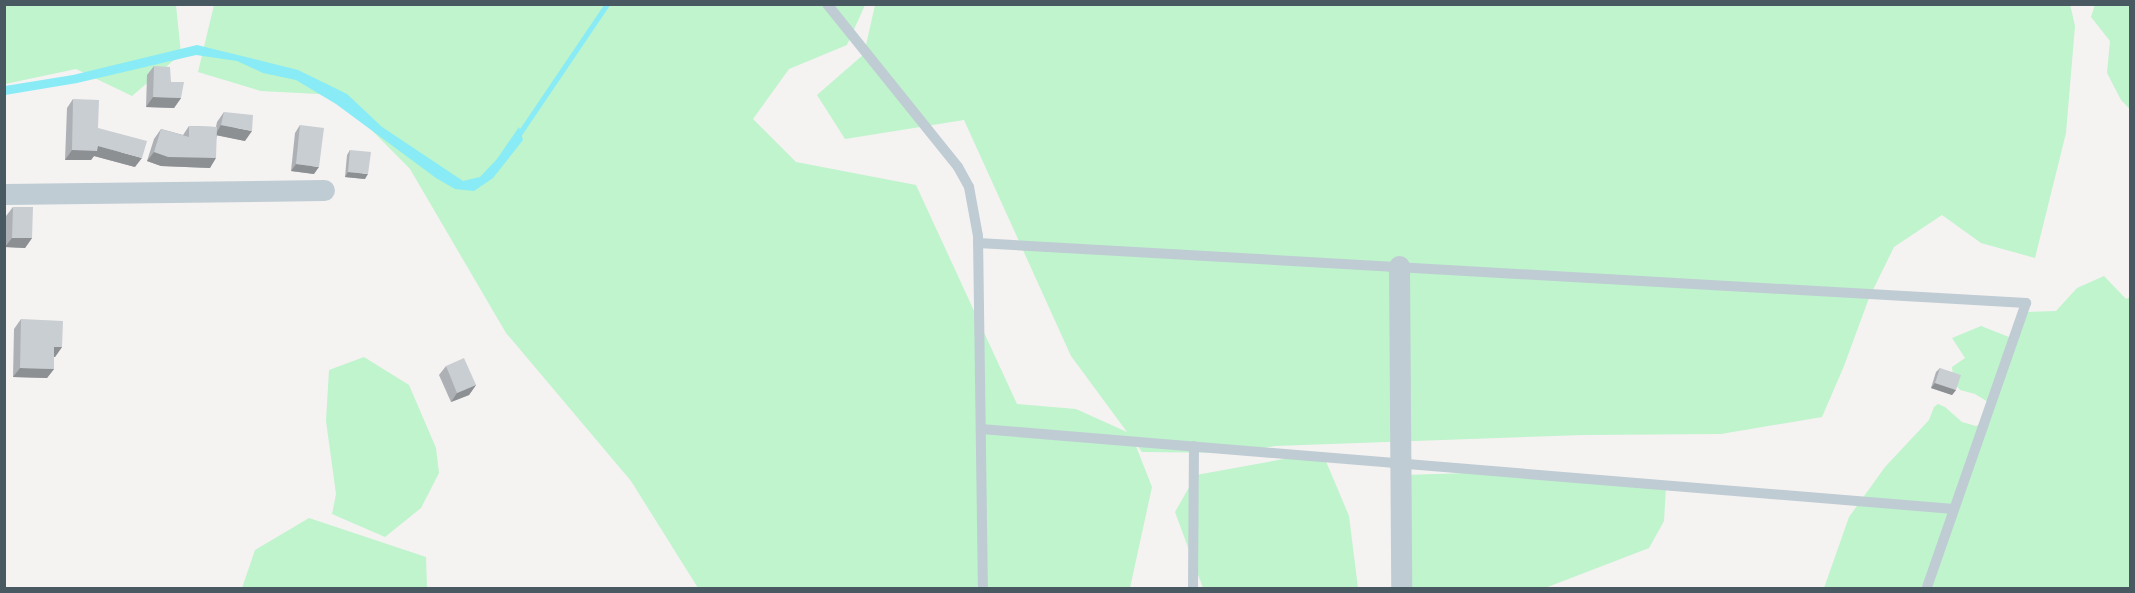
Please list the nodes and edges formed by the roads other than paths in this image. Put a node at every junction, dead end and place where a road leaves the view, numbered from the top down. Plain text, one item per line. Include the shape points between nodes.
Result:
1 (827, 4) edge
2 (324, 190) dead end
3 (4, 194) edge
4 (978, 243) junction
5 (1399, 266) junction
6 (981, 429) junction
7 (1194, 446) junction
8 (1400, 463) junction
9 (1954, 509) junction
10 (983, 588) edge
11 (1193, 588) edge
12 (1401, 588) edge
13 (1927, 588) edge

1 - 4 lane via 958,167 969,187
2 - 3 street
4 - 5 lane
4 - 6 lane
5 - 8 street
5 - 9 lane via 2026,303
6 - 7 lane
6 - 10 lane
7 - 8 lane
7 - 11 lane
8 - 9 lane
8 - 12 street
9 - 13 lane

